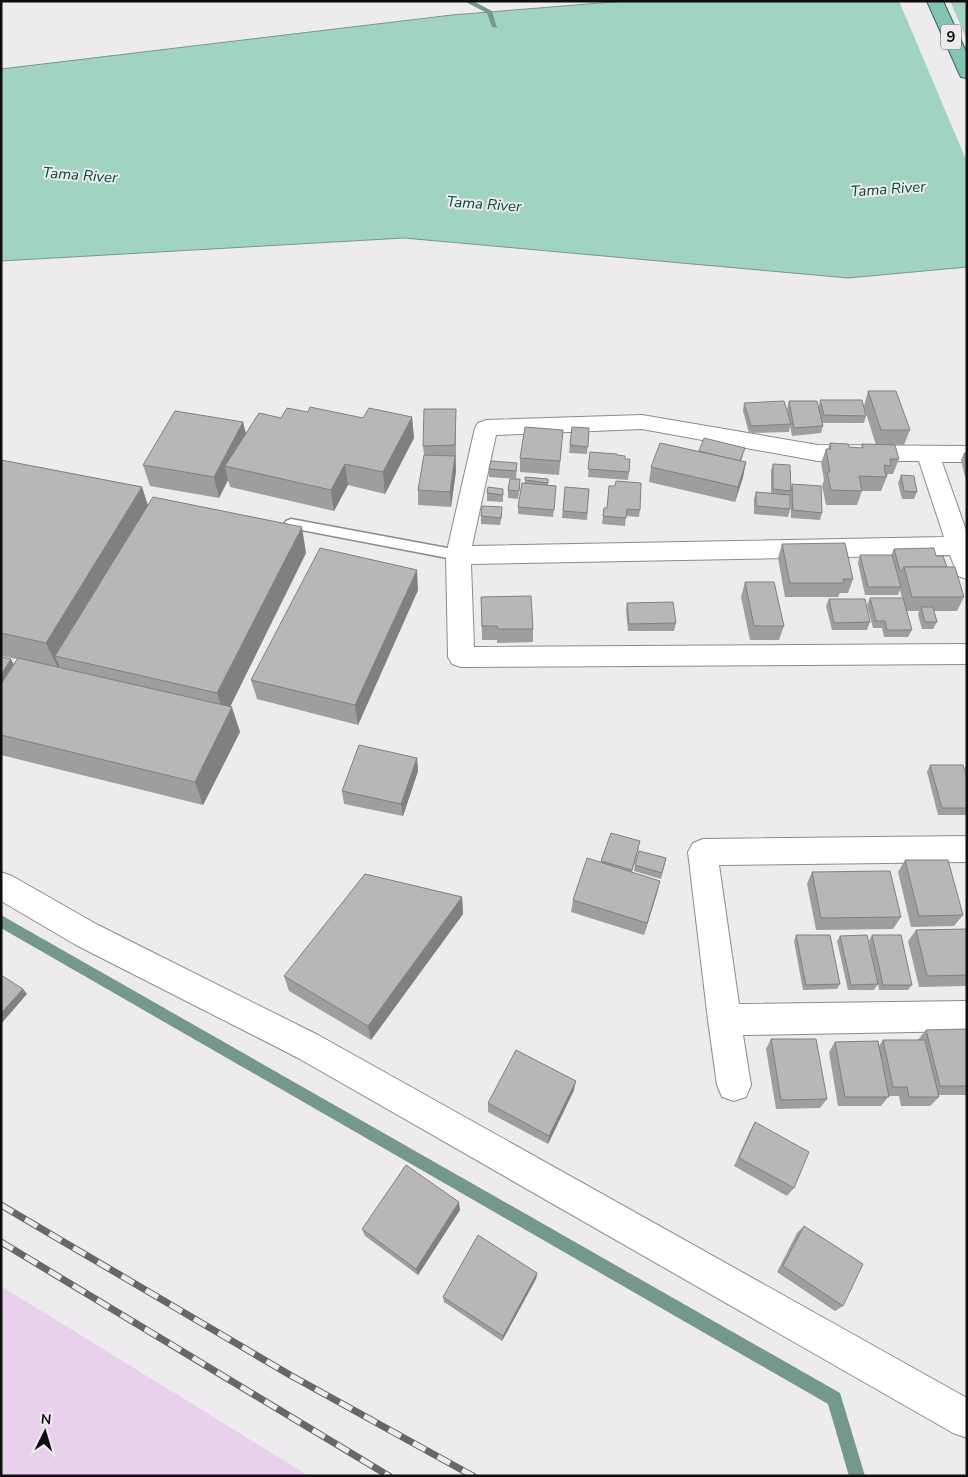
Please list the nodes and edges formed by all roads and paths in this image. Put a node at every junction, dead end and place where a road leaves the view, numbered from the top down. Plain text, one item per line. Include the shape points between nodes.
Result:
1 (935, 1) edge
2 (967, 73) edge
3 (928, 453) junction
4 (967, 454) edge
5 (291, 524) edge
6 (959, 546) junction
7 (458, 556) junction
8 (967, 570) edge
9 (967, 654) edge
10 (967, 849) edge
11 (1, 885) edge
12 (967, 1016) edge
13 (724, 1020) junction
14 (734, 1085) dead end
15 (967, 1419) edge

1 - 2 main road, 9
3 - 4 street
3 - 6 street
3 - 7 street via 818,453 642,422 486,428
5 - 7 lane
6 - 7 street
6 - 8 street
7 - 9 street via 461,657
10 - 13 street via 702,852
11 - 15 street via 87,935 309,1047
12 - 13 street
13 - 14 street

